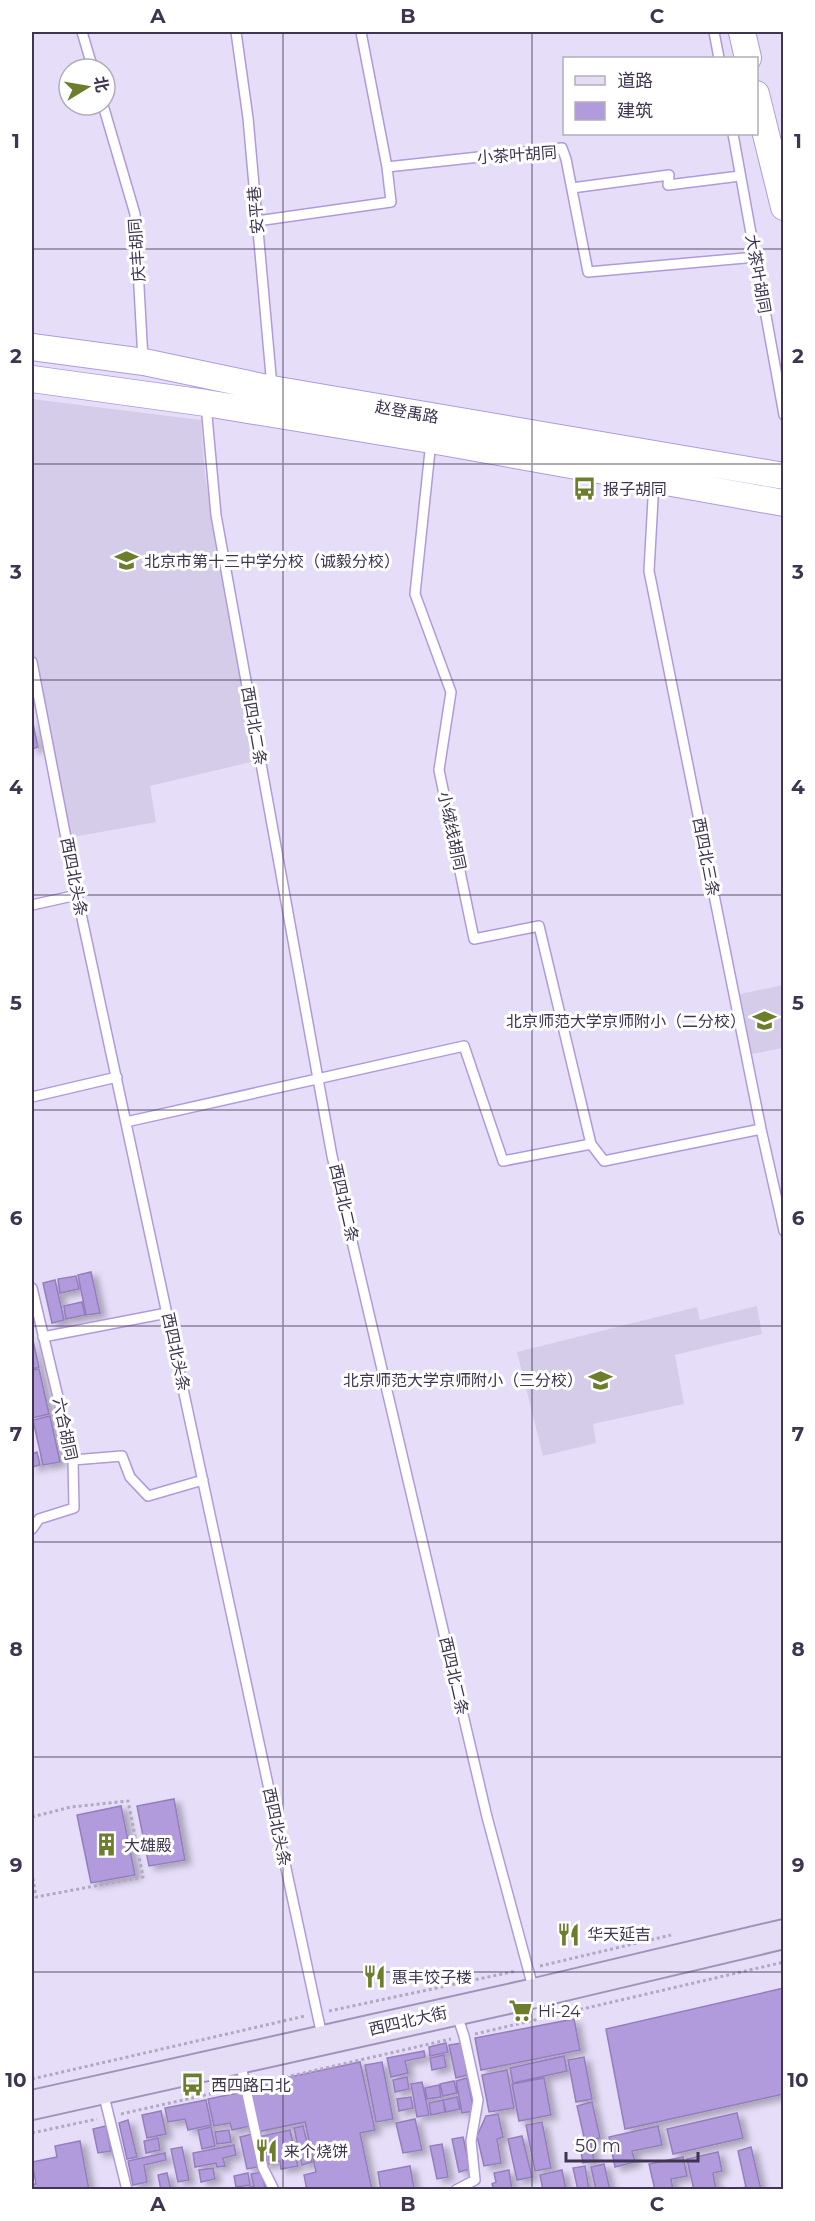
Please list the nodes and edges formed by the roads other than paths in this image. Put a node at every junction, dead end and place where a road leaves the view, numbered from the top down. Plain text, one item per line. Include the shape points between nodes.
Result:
1 (82, 32) edge
2 (236, 32) edge
3 (361, 32) edge
4 (714, 32) edge
5 (742, 32) edge
6 (89, 57) edge
7 (719, 57) edge
8 (748, 57) edge
9 (758, 102) edge
10 (107, 117) edge
11 (733, 135) edge
12 (387, 167) junction
13 (740, 176) junction
14 (572, 188) junction
15 (783, 207) edge
16 (257, 221) junction
17 (756, 257) junction
18 (32, 347) edge
19 (144, 362) junction
20 (32, 379) edge
21 (272, 389) junction
22 (206, 403) junction
23 (783, 415) edge
24 (431, 440) junction
25 (783, 476) edge
26 (654, 481) junction
27 (783, 503) edge
28 (32, 662) edge
29 (77, 896) junction
30 (32, 904) edge
31 (117, 1077) junction
32 (318, 1077) junction
33 (32, 1097) edge
34 (126, 1122) junction
35 (761, 1129) junction
36 (591, 1144) junction
37 (783, 1231) edge
38 (32, 1288) edge
39 (168, 1313) junction
40 (43, 1337) junction
41 (73, 1460) junction
42 (203, 1480) junction
43 (32, 1529) edge
44 (783, 1934) edge
45 (532, 1981) junction
46 (460, 2023) junction
47 (323, 2041) junction
48 (242, 2073) junction
49 (102, 2089) junction
50 (32, 2105) edge
51 (475, 2180) junction
52 (127, 2190) edge
53 (274, 2190) edge
54 (456, 2190) edge
55 (479, 2190) edge

1 - 6 lane
2 - 16 lane, 安平巷
3 - 12 lane
4 - 7 lane
5 - 8 main road
9 - 15 main road
10 - 19 lane, 庆丰胡同 via 135,214
11 - 13 lane, 大茶叶胡同
12 - 14 lane, 小茶叶胡同 via 562,148
12 - 16 lane via 391,202
13 - 14 lane via 668,185 669,176
13 - 17 lane, 大茶叶胡同
14 - 17 lane, 小茶叶胡同 via 588,272
16 - 21 lane, 安平巷
17 - 23 lane, 大茶叶胡同
18 - 19 main road, 赵登禹路
19 - 21 main road, 赵登禹路
20 - 22 main road, 赵登禹路
21 - 25 main road, 赵登禹路
22 - 24 main road, 赵登禹路
22 - 32 lane, 西四北二条 via 216,515
24 - 26 main road, 赵登禹路
24 - 36 lane, 小绒线胡同 via 416,594 451,692 439,770 474,939 539,926
26 - 27 main road, 赵登禹路
26 - 35 lane, 西四北三条 via 649,571
28 - 29 lane, 西四北头条
29 - 30 lane
29 - 31 lane, 西四北头条
31 - 33 lane
31 - 34 lane, 西四北头条
32 - 34 lane
32 - 36 lane via 464,1046 503,1161
32 - 45 lane, 西四北二条 via 332,1156 487,1817
34 - 39 lane, 西四北头条
35 - 36 lane via 604,1161
35 - 37 lane, 西四北三条
38 - 40 lane, 六合胡同
39 - 40 lane
39 - 42 lane, 西四北头条
40 - 41 lane, 六合胡同
41 - 42 lane via 122,1456 130,1477 148,1496
41 - 43 lane, 六合胡同 via 75,1508 39,1519
42 - 47 lane, 西四北头条
44 - 45 main road, 西四北大街
45 - 46 main road, 西四北大街
46 - 47 main road, 西四北大街
46 - 51 lane via 478,2100 471,2141
47 - 48 main road, 西四北大街
48 - 49 main road, 西四北大街
48 - 53 lane via 262,2168
49 - 50 main road, 西四北大街
49 - 52 lane
51 - 54 lane
51 - 55 lane

